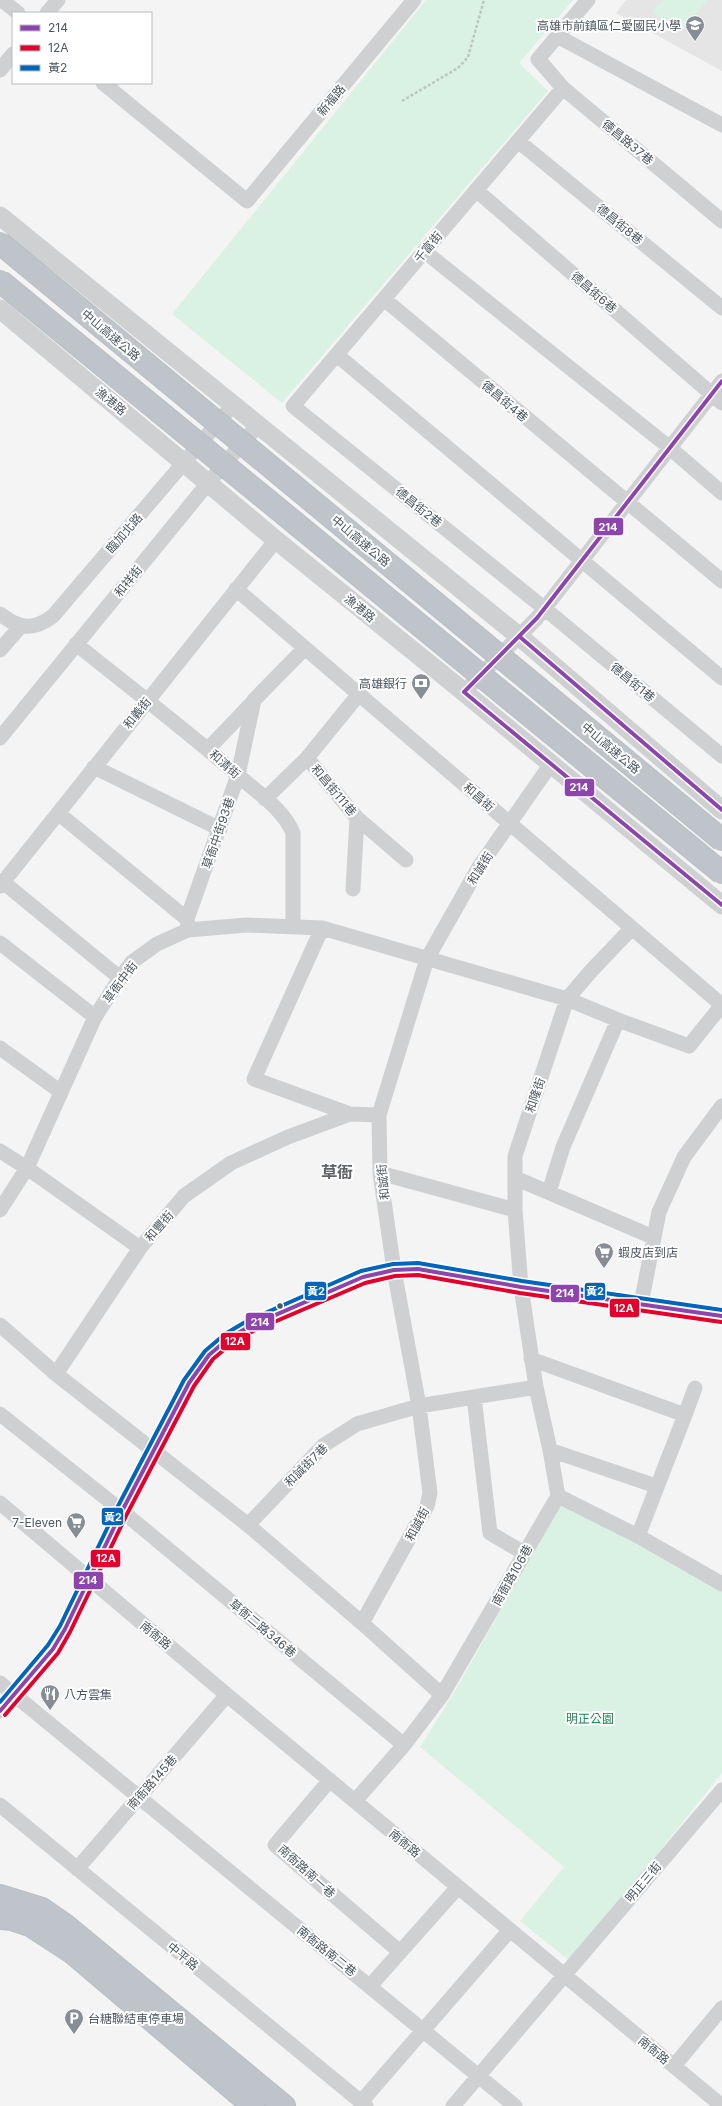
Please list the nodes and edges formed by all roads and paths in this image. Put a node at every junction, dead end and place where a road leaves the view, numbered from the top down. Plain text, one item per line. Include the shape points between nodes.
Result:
1 (2, 0) edge
2 (58, 0) edge
3 (414, 0) edge
4 (484, 0) edge
5 (588, 0) edge
6 (17, 12) edge
7 (48, 12) edge
8 (557, 36) junction
9 (12, 55) edge
10 (0, 70) edge
11 (104, 84) edge
12 (563, 88) junction
13 (402, 101) dead end
14 (722, 125) edge
15 (518, 141) junction
16 (476, 190) junction
17 (0, 216) edge
18 (722, 221) edge
19 (0, 243) edge
20 (424, 252) junction
21 (0, 281) edge
22 (384, 299) junction
23 (722, 308) edge
24 (0, 309) edge
25 (337, 355) junction
26 (722, 381) edge
27 (717, 398) edge
28 (233, 404) junction
29 (293, 406) joint
30 (258, 425) junction
31 (670, 448) junction
32 (184, 462) junction
33 (208, 482) junction
34 (722, 493) edge
35 (626, 503) junction
36 (276, 540) junction
37 (582, 561) junction
38 (722, 581) edge
39 (236, 589) junction
40 (544, 608) junction
41 (0, 614) edge
42 (20, 627) junction
43 (520, 637) junction
44 (76, 644) junction
45 (305, 648) junction
46 (0, 650) edge
47 (722, 678) edge
48 (464, 692) junction
49 (359, 694) junction
50 (147, 700) junction
51 (254, 700) junction
52 (0, 738) edge
53 (208, 749) junction
54 (722, 756) edge
55 (307, 758) junction
56 (551, 764) junction
57 (94, 767) junction
58 (238, 775) junction
59 (265, 799) junction
60 (722, 810) edge
61 (58, 813) junction
62 (358, 818) junction
63 (510, 823) junction
64 (220, 829) junction
65 (722, 840) edge
66 (406, 860) dead end
67 (722, 872) edge
68 (2, 884) edge
69 (353, 889) dead end
70 (722, 905) edge
71 (188, 925) junction
72 (293, 926) junction
73 (322, 928) junction
74 (631, 928) junction
75 (0, 943) edge
76 (427, 959) junction
77 (120, 978) junction
78 (567, 999) junction
79 (722, 1005) edge
80 (95, 1017) junction
81 (618, 1020) junction
82 (0, 1048) edge
83 (61, 1092) junction
84 (722, 1106) edge
85 (350, 1114) junction
86 (379, 1115) junction
87 (0, 1151) edge
88 (27, 1168) junction
89 (380, 1172) junction
90 (515, 1178) junction
91 (549, 1192) junction
92 (0, 1210) edge
93 (515, 1210) junction
94 (653, 1237) junction
95 (140, 1248) junction
96 (394, 1270) junction
97 (521, 1287) junction
98 (641, 1304) junction
99 (722, 1316) edge
100 (0, 1325) edge
101 (531, 1359) junction
102 (56, 1374) junction
103 (536, 1387) junction
104 (695, 1388) dead end
105 (474, 1397) junction
106 (419, 1406) junction
107 (0, 1414) edge
108 (685, 1415) junction
109 (550, 1450) junction
110 (152, 1451) junction
111 (656, 1486) junction
112 (558, 1496) junction
113 (3, 1511) edge
114 (122, 1511) junction
115 (248, 1525) junction
116 (638, 1536) junction
117 (524, 1553) junction
118 (89, 1579) junction
119 (722, 1584) edge
120 (362, 1624) junction
121 (0, 1683) edge
122 (14, 1694) junction
123 (227, 1695) junction
124 (442, 1695) junction
125 (0, 1711) edge
126 (404, 1745) junction
127 (330, 1780) junction
128 (722, 1790) edge
129 (139, 1797) junction
130 (355, 1802) junction
131 (0, 1805) edge
132 (77, 1869) junction
133 (458, 1887) junction
134 (0, 1896) edge
135 (0, 1918) edge
136 (510, 1930) junction
137 (400, 1952) junction
138 (564, 1975) junction
139 (370, 1986) junction
140 (722, 2008) edge
141 (422, 2030) junction
142 (674, 2066) junction
143 (478, 2076) junction
144 (364, 2104) edge
145 (253, 2106) edge
146 (284, 2106) edge
147 (453, 2106) edge
148 (515, 2106) edge
149 (722, 2106) edge

1 - 6 street
2 - 7 street
3 - 11 street, 新福路 via 247,201
4 - 13 path via 468,57 458,68
5 - 8 street
8 - 12 street, 德昌路37巷 via 538,59
8 - 14 street
9 - 10 street
12 - 15 street, 千富街
12 - 18 street, 德昌路37巷
15 - 16 street, 千富街
15 - 23 street, 德昌街8巷
16 - 20 street, 千富街
16 - 27 street, 德昌街6巷
17 - 28 street
19 - 65 highway, 中山高速公路, bridge
20 - 22 street, 千富街
20 - 31 street
21 - 67 highway, bridge
22 - 25 street, 千富街
22 - 35 street, 德昌街4巷
24 - 32 street, 漁港路
25 - 29 street, 千富街
25 - 37 street
26 - 27 street
27 - 31 street
28 - 30 street
28 - 32 street, 臨加北路
29 - 40 street, 德昌街2巷
30 - 33 street, 和祥街
30 - 43 street
31 - 34 street
31 - 35 street
32 - 33 street, 漁港路
32 - 42 street, 臨加北路 via 53,616 44,623
33 - 36 street, 漁港路
33 - 44 street, 和祥街
35 - 37 street
35 - 38 street, 德昌街4巷
36 - 39 street, 和義街
36 - 48 street, 漁港路
37 - 40 street
37 - 47 street
39 - 45 street, 和昌街
39 - 50 street, 和義街
40 - 43 street
40 - 54 street, 德昌街1巷
41 - 42 street
42 - 46 street
43 - 48 street
43 - 60 street
44 - 50 street, 和清街
44 - 52 street, 和祥街
45 - 49 street, 和昌街
45 - 51 street
48 - 56 street, 漁港路
49 - 55 street, 和昌街111巷
49 - 63 street, 和昌街
50 - 53 street, 和清街
50 - 57 street, 和義街
51 - 53 street
51 - 58 street, 草衙中街93巷
53 - 58 street, 和清街
55 - 59 street
55 - 62 street, 和昌街111巷
56 - 63 street, 和誠街
56 - 70 street, 漁港路
57 - 61 street, 和義街
57 - 64 street
58 - 59 street, 和清街
58 - 64 street, 草衙中街93巷
59 - 72 street, 和清街 via 289,823 293,833
61 - 68 street, 和義街
61 - 71 street
62 - 66 street, 和昌街111巷
62 - 69 street
63 - 74 street, 和昌街
63 - 76 street, 和誠街 via 479,867
64 - 71 street, 草衙中街93巷
68 - 77 street
71 - 72 street, 草衙中街
71 - 77 street, 草衙中街 via 132,962
72 - 73 street, 草衙中街
73 - 76 street, 草衙中街
73 - 85 street via 254,1079
74 - 78 street, 和隆街
74 - 79 street, 和昌街
75 - 80 street
76 - 78 street, 草衙中街
76 - 86 street, 和誠街
77 - 80 street, 草衙中街
78 - 81 street, 草衙中街
78 - 90 street, 和隆街 via 514,1156
79 - 81 street, 草衙中街 via 689,1046
80 - 83 street, 草衙中街
81 - 91 street via 562,1147
82 - 83 street
83 - 88 street, 草衙中街
84 - 94 street via 684,1157 659,1212
85 - 86 street, 和豐街
85 - 95 street, 和豐街 via 288,1137 231,1164 184,1196
86 - 89 street, 和誠街
87 - 88 street
88 - 92 street, 草衙中街
88 - 95 street
89 - 93 street
89 - 96 street, 和誠街
90 - 91 street
90 - 93 street, 和隆街
91 - 94 street
93 - 97 street, 和隆街
94 - 98 street
95 - 102 street, 和豐街
96 - 97 street via 418,1269
96 - 106 street, 和誠街
96 - 110 street via 363,1276 338,1286 250,1326 228,1339 208,1356 189,1383
97 - 98 street
97 - 101 street, 和隆街
98 - 99 street
100 - 102 street
101 - 103 street, 和隆街
101 - 108 street
102 - 110 street
103 - 105 street, 和誠街7巷
103 - 109 street, 和隆街
104 - 108 street
105 - 106 street, 和誠街7巷
105 - 117 street via 490,1533
106 - 115 street, 和誠街7巷 via 357,1424 324,1445
106 - 120 street, 和誠街 via 430,1493 427,1506
107 - 114 street, 草衙二路346巷
108 - 111 street
109 - 111 street
109 - 112 street, 和隆街
110 - 114 street
110 - 115 street
111 - 116 street
112 - 116 street
112 - 117 street, 南衙路106巷
113 - 118 street, 南衙路
114 - 118 street
114 - 126 street, 草衙二路346巷
115 - 120 street
116 - 119 street
117 - 124 street, 南衙路106巷
118 - 122 street via 57,1642
118 - 123 street, 南衙路
120 - 124 street
121 - 122 street, 南衙路南二巷
122 - 125 street
122 - 129 street, 南衙路南二巷
123 - 127 street, 南衙路
123 - 129 street, 南衙路145巷
124 - 126 street, 南衙路106巷
126 - 130 street, 南衙路106巷
127 - 130 street, 南衙路
127 - 137 street, 南衙路南一巷 via 275,1845
128 - 138 street, 明正三街
129 - 132 street, 南衙路145巷
129 - 139 street, 南衙路南二巷
130 - 133 street, 南衙路
131 - 132 street, 中平路
132 - 144 street, 中平路
133 - 136 street, 南衙路
133 - 137 street
134 - 146 highway via 42,1909 65,1925
135 - 145 highway via 30,1925 73,1953
136 - 138 street, 南衙路
136 - 141 street
137 - 139 street
138 - 142 street, 南衙路
138 - 143 street, 明正三街
139 - 141 street, 南衙路南二巷
140 - 142 street
141 - 143 street, 南衙路南二巷
141 - 144 street
142 - 149 street, 南衙路
143 - 147 street, 明正三街
143 - 148 street, 南衙路南二巷

